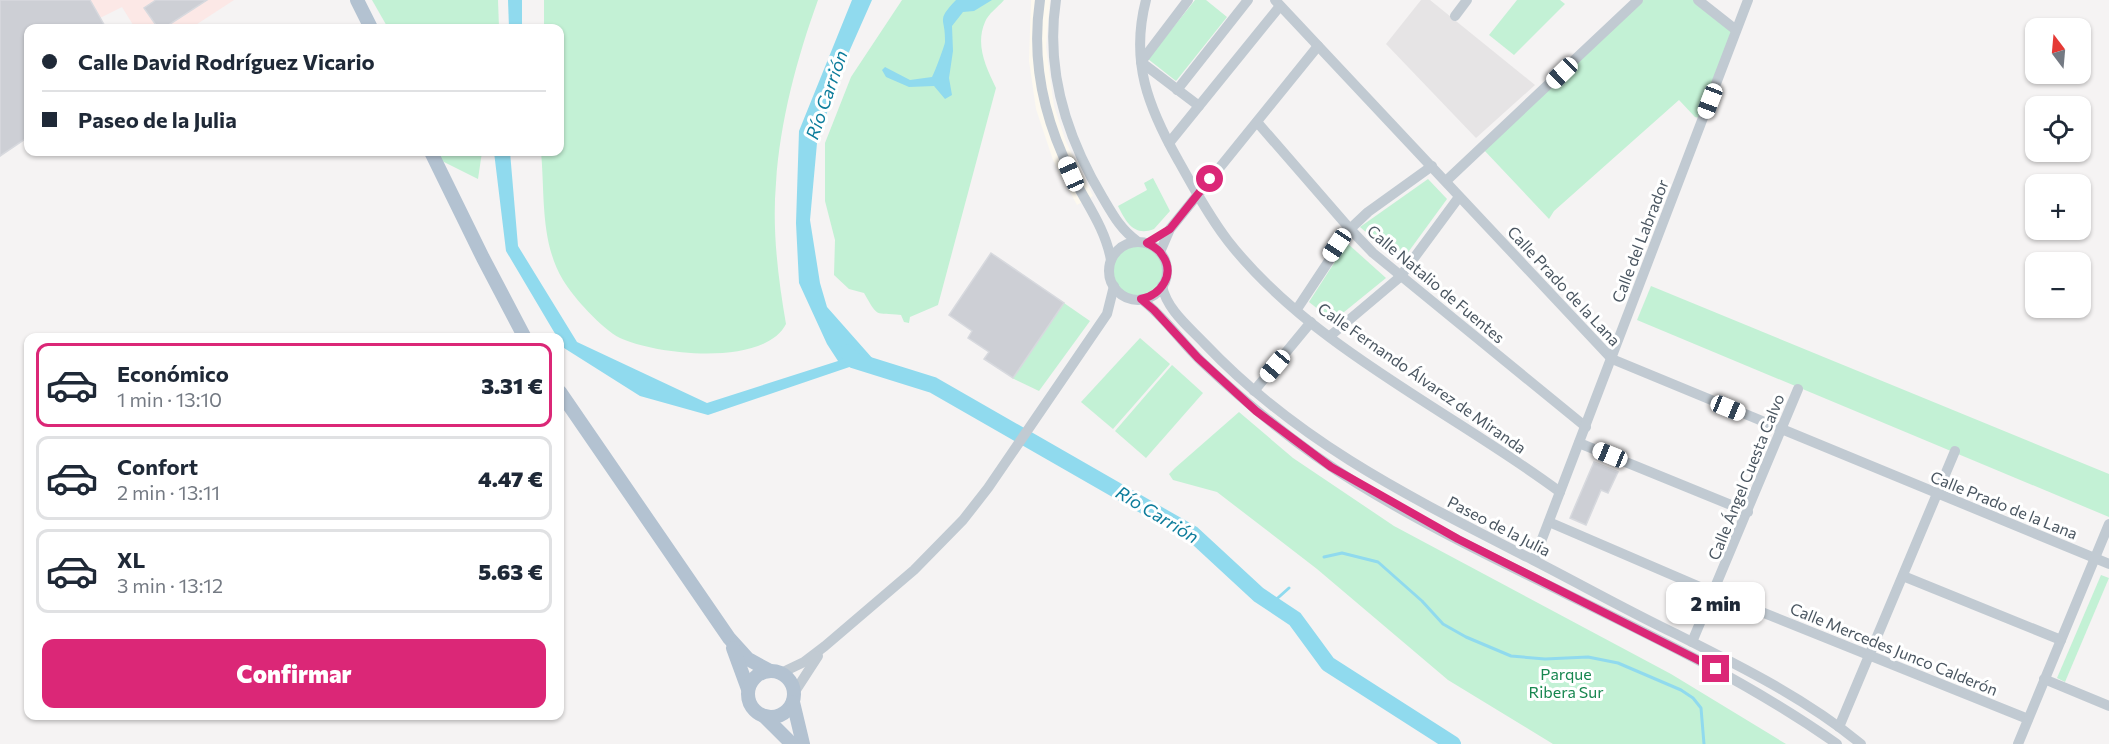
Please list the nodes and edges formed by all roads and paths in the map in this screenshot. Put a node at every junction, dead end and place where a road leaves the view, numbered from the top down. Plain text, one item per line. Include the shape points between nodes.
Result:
1 (357, 0) edge
2 (1040, 0) edge
3 (1056, 0) edge
4 (1146, 0) edge
5 (1188, 0) edge
6 (1248, 0) edge
7 (1467, 0) edge
8 (1638, 0) edge
9 (1698, 0) edge
10 (1748, 0) edge
11 (1277, 3) edge
12 (1455, 16) dead end
13 (369, 24) edge
14 (1736, 30) junction
15 (1318, 46) junction
16 (1140, 62) junction
17 (1178, 90) junction
18 (1199, 106) junction
19 (1257, 122) junction
20 (1169, 143) junction
21 (432, 156) edge
22 (1432, 166) junction
23 (1446, 181) junction
24 (1197, 195) junction
25 (1459, 197) junction
26 (1170, 229) junction
27 (1350, 229) junction
28 (1104, 233) junction
29 (1142, 242) junction
30 (1123, 246) junction
31 (1160, 252) junction
32 (1111, 260) junction
33 (1400, 277) junction
34 (1114, 286) junction
35 (1162, 286) junction
36 (1128, 298) junction
37 (1141, 299) junction
38 (1296, 309) junction
39 (1107, 314) junction
40 (1311, 322) junction
41 (522, 333) edge
42 (1330, 336) junction
43 (1612, 359) junction
44 (1798, 388) dead end
45 (1254, 391) junction
46 (564, 398) edge
47 (1586, 427) junction
48 (1782, 430) junction
49 (1579, 443) junction
50 (1955, 451) dead end
51 (1560, 492) junction
52 (1938, 494) junction
53 (1748, 512) junction
54 (1549, 522) junction
55 (2109, 524) edge
56 (2094, 558) junction
57 (1534, 560) junction
58 (2109, 564) edge
59 (1903, 576) junction
60 (1714, 593) junction
61 (729, 638) junction
62 (2061, 640) junction
63 (1692, 642) junction
64 (825, 646) junction
65 (1870, 654) junction
66 (775, 672) junction
67 (2044, 679) junction
68 (748, 689) junction
69 (794, 698) junction
70 (2109, 706) edge
71 (764, 716) junction
72 (2028, 719) junction
73 (1839, 728) junction
74 (792, 744) edge
75 (803, 744) edge
76 (1837, 744) edge
77 (1861, 744) edge
78 (2018, 744) edge

1 - 13 main road
2 - 28 street via 1038,66 1048,116 1071,174
3 - 29 street via 1056,82 1077,152 1118,223
4 - 16 street, Calle Fernando Álvarez de Miranda via 1139,35
5 - 16 street
6 - 17 street
7 - 12 street
8 - 23 street
9 - 14 street
10 - 14 street, Calle del Labrador
11 - 15 street, Calle Prado de la Lana
11 - 18 street
14 - 43 street, Calle del Labrador
15 - 19 street
15 - 22 street, Calle Prado de la Lana
16 - 17 street
16 - 20 street, Calle Fernando Álvarez de Miranda via 1149,100
17 - 18 street
18 - 20 street
19 - 24 street
19 - 27 street, Calle Natalio de Fuentes
20 - 24 street, Calle Fernando Álvarez de Miranda
21 - 41 main road
22 - 23 street, Calle Prado de la Lana
22 - 27 street
23 - 25 street, Calle Prado de la Lana
24 - 26 street
24 - 38 street, Calle Fernando Álvarez de Miranda via 1228,241
25 - 33 street
25 - 43 street, Calle Prado de la Lana
26 - 29 street
26 - 31 street
27 - 33 street, Calle Natalio de Fuentes
27 - 38 street
28 - 30 street
28 - 32 street
29 - 30 street
29 - 31 street
30 - 32 street
31 - 35 street via 1167,269
32 - 34 street via 1109,270
33 - 42 street
33 - 47 street, Calle Natalio de Fuentes
34 - 36 street
34 - 39 street
35 - 37 street
35 - 45 street, Paseo de la Julia via 1175,313
36 - 37 street
36 - 39 street
37 - 76 street, Paseo de la Julia via 1256,411 1331,467 1458,539 1716,669
38 - 40 street, Calle Fernando Álvarez de Miranda
39 - 64 street via 973,508 937,548
40 - 42 street, Calle Fernando Álvarez de Miranda
40 - 45 street
42 - 51 street, Calle Fernando Álvarez de Miranda
43 - 47 street, Calle del Labrador
43 - 48 street, Calle Prado de la Lana
44 - 48 street, Calle Ángel Cuesta Calvo
45 - 57 street, Paseo de la Julia via 1343,458
46 - 61 main road
47 - 49 street, Calle del Labrador
48 - 52 street, Calle Prado de la Lana
48 - 53 street, Calle Ángel Cuesta Calvo
49 - 51 street, Calle del Labrador
49 - 53 street
50 - 52 street
51 - 54 street, Calle del Labrador
52 - 56 street, Calle Prado de la Lana
52 - 59 street
53 - 60 street, Calle Ángel Cuesta Calvo
54 - 57 street, Calle del Labrador
54 - 60 street, Calle Mercedes Junco Calderón
55 - 56 street
56 - 58 street, Calle Prado de la Lana
56 - 62 street
57 - 63 street, Paseo de la Julia
59 - 62 street
59 - 65 street
60 - 63 street, Calle Ángel Cuesta Calvo
60 - 65 street, Calle Mercedes Junco Calderón
61 - 66 main road via 748,659
61 - 68 main road
62 - 67 street
63 - 73 street, Paseo de la Julia
64 - 66 street via 804,662
64 - 69 street
65 - 72 street, Calle Mercedes Junco Calderón
65 - 73 street
66 - 68 main road via 756,676
66 - 69 main road via 790,681
67 - 70 street
67 - 72 street
68 - 71 main road via 752,707
69 - 71 main road via 784,713
69 - 75 main road
71 - 74 main road
72 - 78 street
73 - 77 street, Paseo de la Julia

